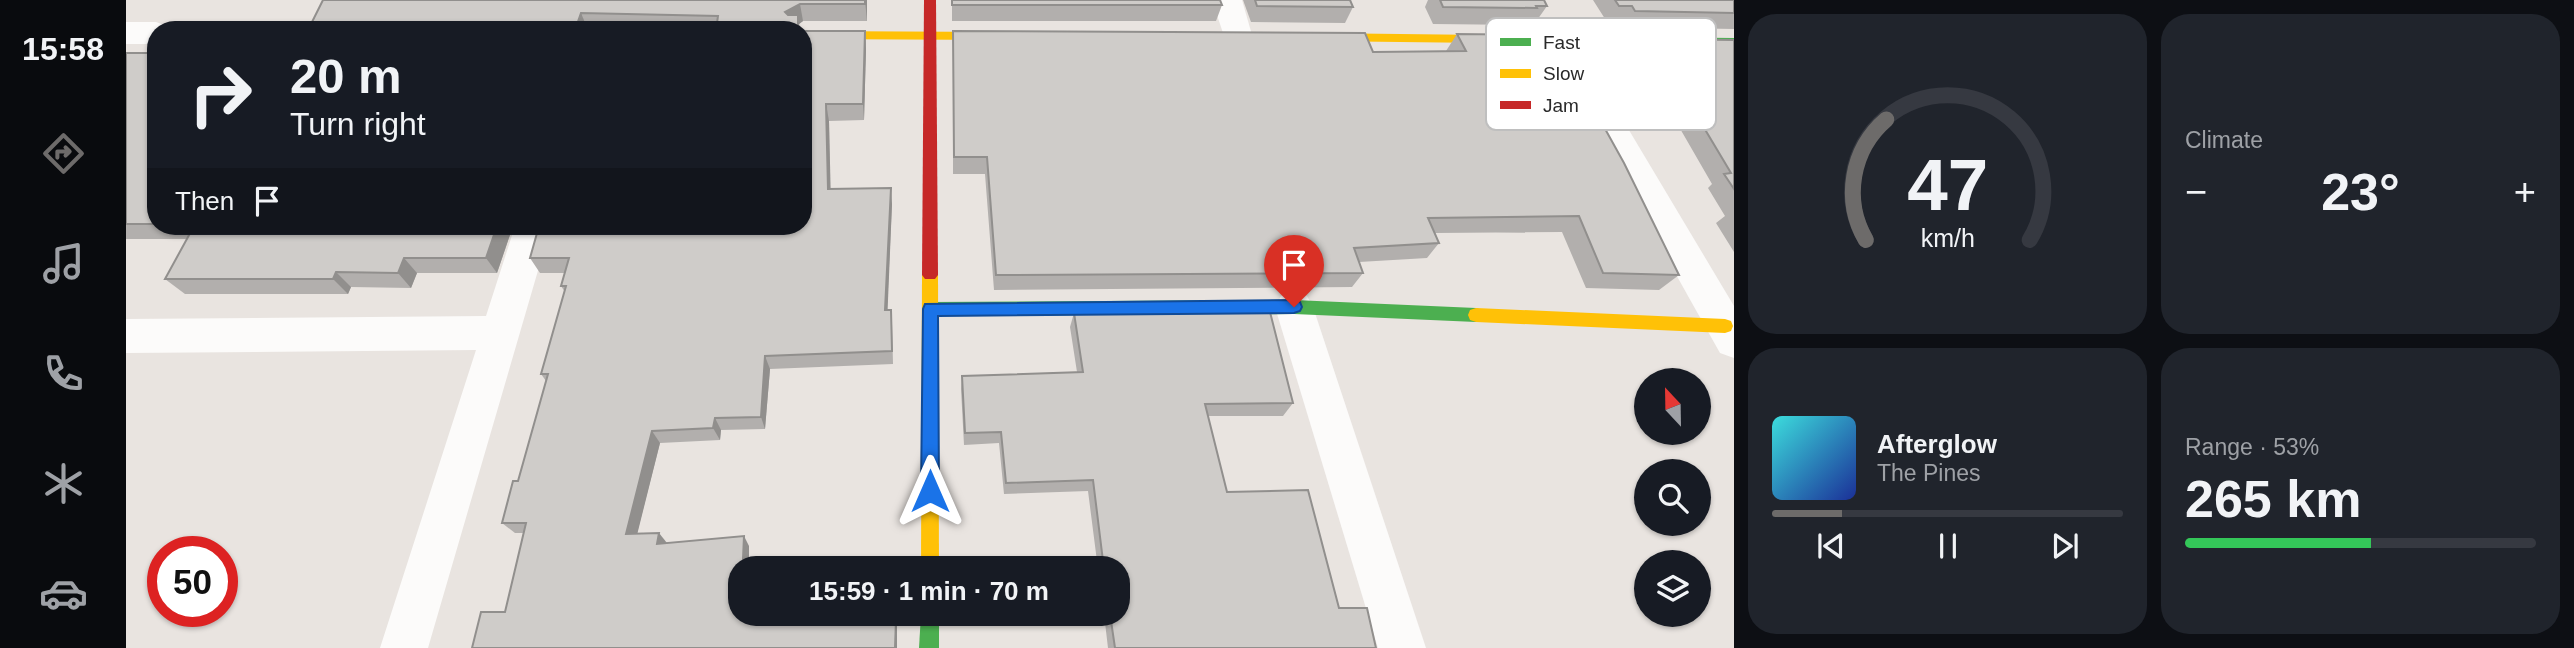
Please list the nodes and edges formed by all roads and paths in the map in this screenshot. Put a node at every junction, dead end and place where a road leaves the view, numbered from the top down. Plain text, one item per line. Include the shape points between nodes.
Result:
1 (930, 0) edge
2 (1227, 0) edge
3 (126, 33) edge
4 (147, 33) edge
5 (812, 35) edge
6 (1236, 35) edge
7 (931, 36) junction
8 (1014, 36) edge
9 (1304, 36) edge
10 (1486, 40) edge
11 (1716, 41) edge
12 (1734, 41) edge
13 (1612, 130) edge
14 (530, 235) edge
15 (1294, 307) junction
16 (930, 309) junction
17 (499, 333) junction
18 (1730, 334) edge
19 (126, 336) edge
20 (930, 556) edge
21 (930, 626) edge
22 (404, 648) edge
23 (929, 648) edge
24 (1402, 648) edge

1 - 7 street
2 - 6 street
3 - 4 street
5 - 7 street
7 - 8 street
7 - 16 street
9 - 10 street
11 - 12 street
13 - 18 street
14 - 17 street
15 - 16 street
15 - 18 street
15 - 24 street
16 - 20 street
17 - 19 street
17 - 22 street
21 - 23 street

